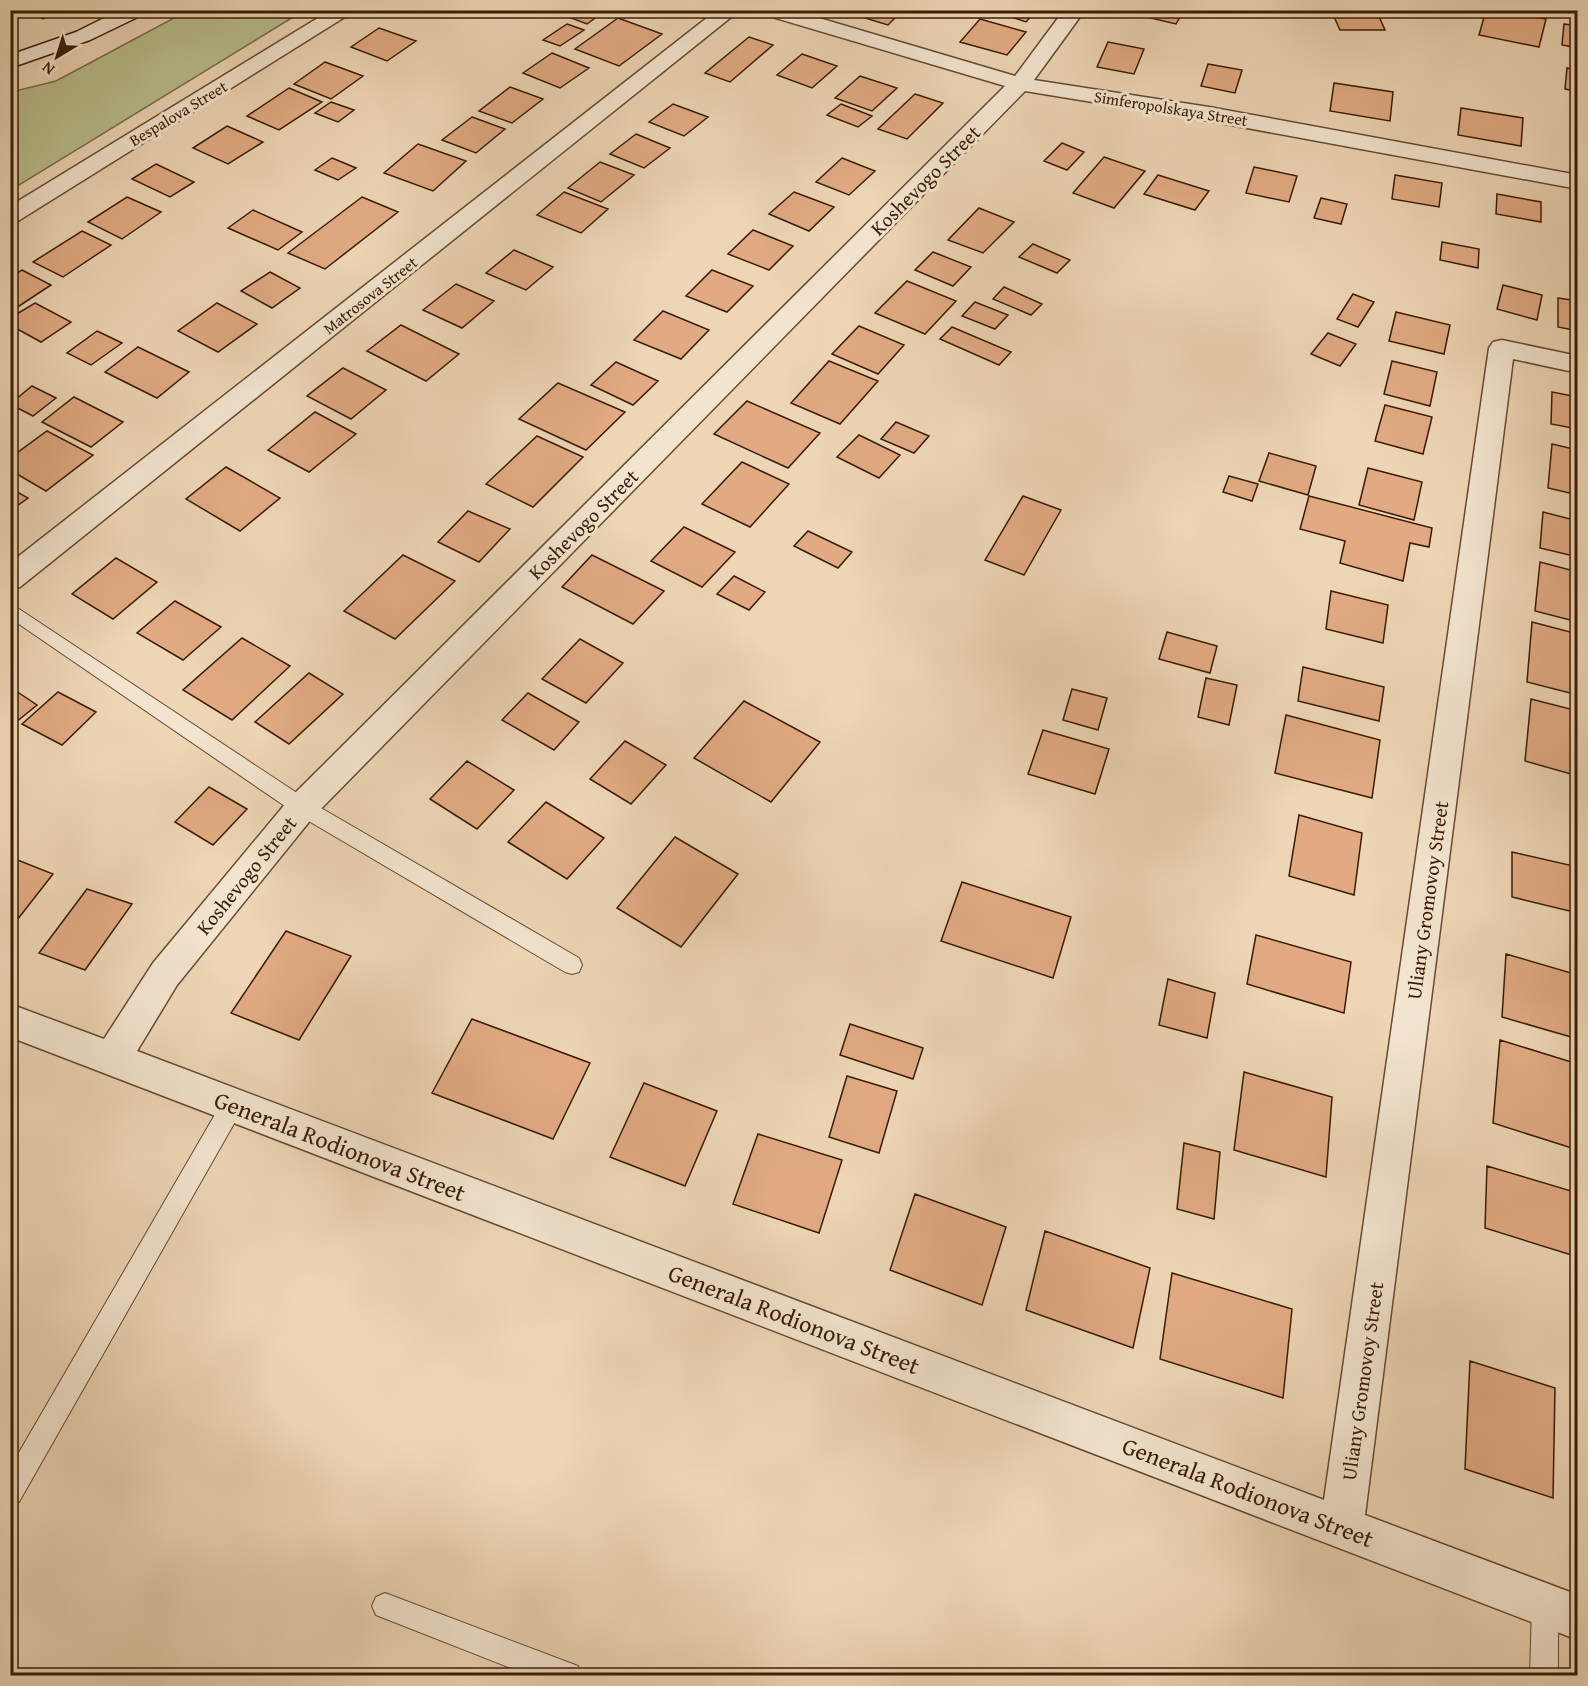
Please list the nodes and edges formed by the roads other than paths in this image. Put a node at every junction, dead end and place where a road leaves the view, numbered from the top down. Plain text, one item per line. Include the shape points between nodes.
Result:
1 (137, 10) edge
2 (346, 10) edge
3 (730, 10) edge
4 (769, 10) edge
5 (1075, 10) edge
6 (10, 62) edge
7 (1020, 84) junction
8 (1578, 182) edge
9 (10, 216) edge
10 (1578, 365) edge
11 (10, 579) edge
12 (10, 609) edge
13 (302, 807) junction
14 (572, 965) dead end
15 (10, 1020) edge
16 (113, 1058) junction
17 (232, 1106) junction
18 (10, 1493) edge
19 (1342, 1528) junction
20 (385, 1606) dead end
21 (1562, 1612) edge
22 (568, 1676) edge
23 (1544, 1676) edge

1 - 6 street via 83,36
2 - 9 street, Bespalova Street
3 - 11 street, Matrosova Street
4 - 7 street, Simferopolskaya Street
5 - 7 street, Koshevogo Street
7 - 8 street, Simferopolskaya Street via 1209,114
7 - 13 street, Koshevogo Street
10 - 19 street, Uliany Gromovoy Street via 1502,348
12 - 13 lane
13 - 14 lane
13 - 16 street, Koshevogo Street via 165,974
15 - 16 street, Generala Rodionova Street
16 - 17 street, Generala Rodionova Street
17 - 18 lane
17 - 19 street, Generala Rodionova Street
19 - 21 street, Generala Rodionova Street
20 - 22 lane
21 - 23 lane

